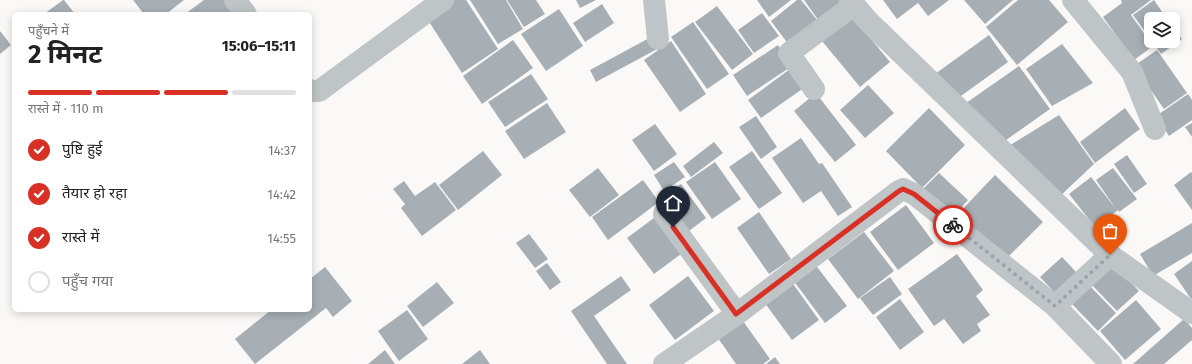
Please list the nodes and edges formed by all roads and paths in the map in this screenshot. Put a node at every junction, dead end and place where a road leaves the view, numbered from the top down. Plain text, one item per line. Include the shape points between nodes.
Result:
1 (442, 0) edge
2 (654, 0) edge
3 (1074, 0) edge
4 (852, 3) edge
5 (658, 39) dead end
6 (814, 89) dead end
7 (312, 91) edge
8 (1155, 129) dead end
9 (664, 214) dead end
10 (1110, 255) junction
11 (1055, 306) junction
12 (1190, 308) edge
13 (736, 314) junction
14 (664, 364) edge
15 (1111, 364) edge

1 - 7 street via 319,91
2 - 5 street
3 - 8 street via 1132,72
4 - 6 street via 789,53
4 - 10 street
9 - 13 street
10 - 11 street
10 - 12 street
11 - 13 street via 914,194 903,189
11 - 15 street
13 - 14 street

